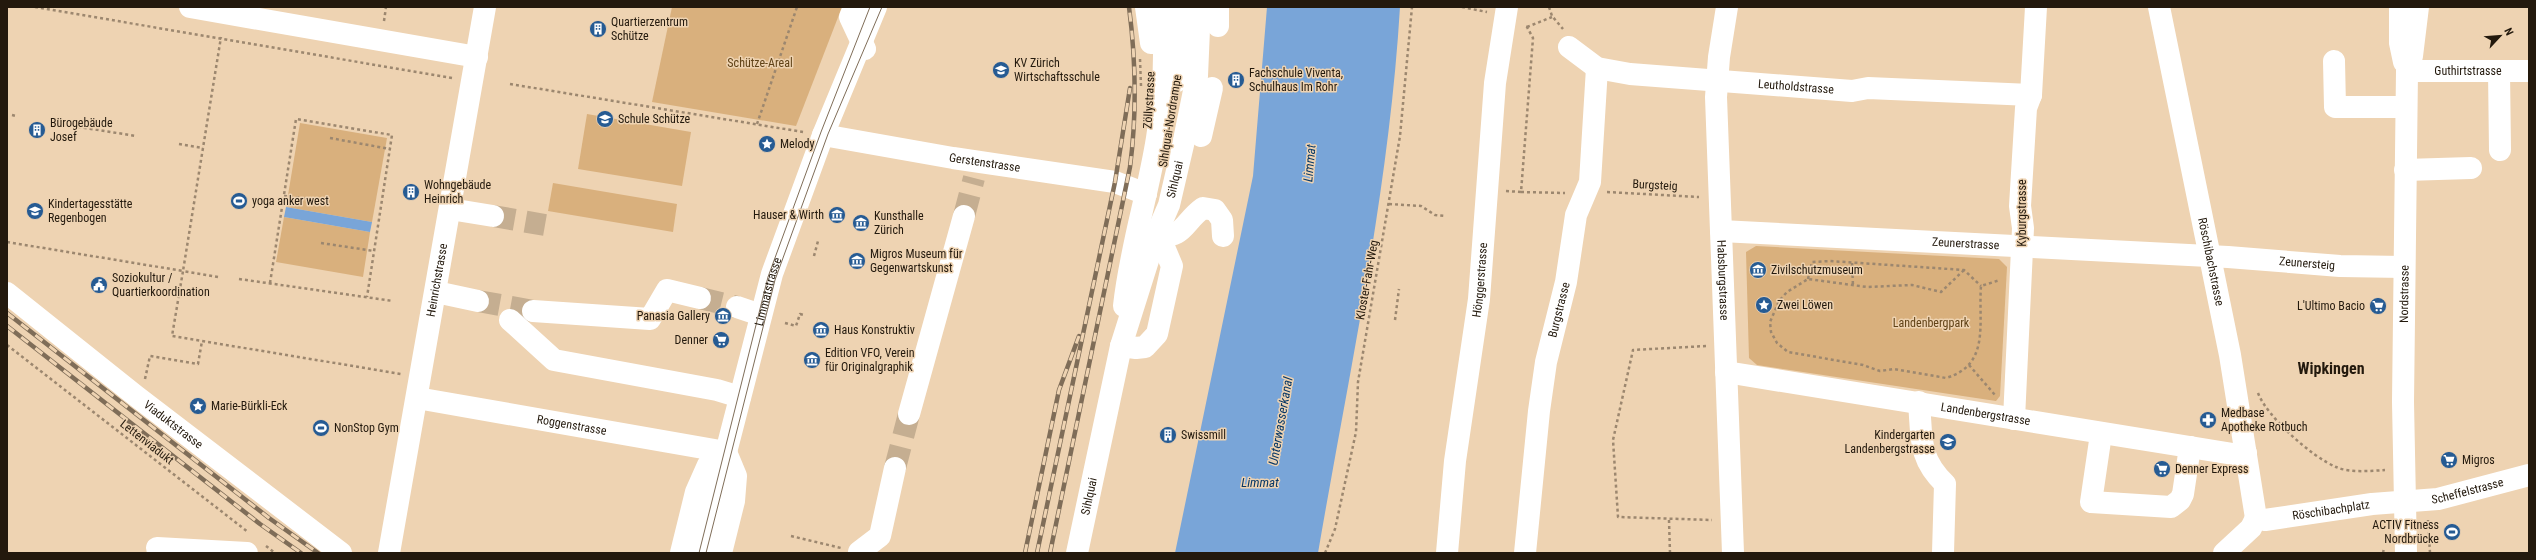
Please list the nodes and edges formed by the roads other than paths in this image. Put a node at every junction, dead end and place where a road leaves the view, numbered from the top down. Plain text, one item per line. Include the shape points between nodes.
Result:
1 (190, 7) edge
2 (485, 7) edge
3 (854, 7) edge
4 (876, 7) edge
5 (1146, 7) edge
6 (1162, 7) edge
7 (1178, 7) edge
8 (1197, 7) edge
9 (1727, 7) edge
10 (2036, 7) edge
11 (2159, 7) edge
12 (2400, 7) edge
13 (2418, 7) edge
14 (1510, 16) edge
15 (1567, 39) road end
16 (861, 44) junction
17 (477, 56) junction
18 (2334, 60) dead end
19 (1597, 68) junction
20 (2407, 71) junction
21 (2499, 71) junction
22 (2529, 71) edge
23 (1717, 80) junction
24 (1212, 88) dead end
25 (2031, 96) junction
26 (2406, 107) junction
27 (823, 135) junction
28 (1183, 145) junction
29 (2500, 150) dead end
30 (2471, 168) dead end
31 (2405, 170) junction
32 (1146, 194) junction
33 (450, 209) junction
34 (493, 216) tunnel mouth
35 (964, 216) tunnel mouth
36 (1720, 231) junction
37 (1156, 235) junction
38 (1223, 236) dead end
39 (2023, 247) junction
40 (2211, 257) junction
41 (2404, 267) junction
42 (7, 293) edge
43 (700, 298) tunnel mouth
44 (434, 299) junction
45 (737, 307) tunnel mouth
46 (477, 308) tunnel mouth
47 (533, 311) tunnel mouth
48 (761, 315) junction
49 (510, 320) tunnel mouth
50 (1121, 346) junction
51 (1726, 372) junction
52 (740, 397) junction
53 (417, 398) junction
54 (1919, 402) junction
55 (910, 414) tunnel mouth
56 (2014, 419) junction
57 (2101, 434) junction
58 (2190, 448) junction
59 (726, 452) junction
60 (2246, 453) junction
61 (895, 468) tunnel mouth
62 (2529, 475) edge
63 (2406, 510) junction
64 (2256, 518) junction
65 (254, 544) edge
66 (157, 548) dead end
67 (859, 552) edge
68 (341, 553) edge
69 (389, 553) edge
70 (681, 553) edge
71 (700, 553) edge
72 (721, 553) edge
73 (1077, 553) edge
74 (1447, 553) edge
75 (1525, 553) edge
76 (1733, 553) edge
77 (1943, 553) edge
78 (2224, 553) edge
79 (2406, 553) edge

1 - 17 street
2 - 17 street, Heinrichstrasse
3 - 16 street via 850,17
4 - 16 street
5 - 32 street, Zöllystrasse via 1151,41 1145,151
6 - 32 street via 1165,55 1161,108
7 - 37 street, Sihlquai-Nordrampe via 1180,57 1157,194
8 - 28 street, Sihlquai via 1199,29 1196,76
9 - 23 street, Habsburgstrasse
10 - 25 street, Kyburgstrasse
11 - 40 street, Röschibachstrasse
12 - 20 street, Nordstrasse via 2400,42
13 - 20 street, Nordstrasse via 2412,56
14 - 74 street, Hönggerstrasse via 1496,83 1479,299 1455,461
15 - 19 street, Leutholdstrasse
16 - 27 street, Limmatstrasse via 848,46 840,58 820,112
17 - 33 street, Heinrichstrasse
18 - 26 street via 2334,107
19 - 23 street, Leutholdstrasse via 1630,74
19 - 75 street, Burgstrasse via 1590,182 1576,215 1566,282 1546,362
20 - 21 street, Guthirtstrasse
20 - 26 street, Nordstrasse
21 - 22 street, Guthirtstrasse
21 - 29 street
23 - 25 street, Leutholdstrasse via 1852,91 1868,88
23 - 36 street, Habsburgstrasse
24 - 28 street via 1200,140
25 - 39 street, Kyburgstrasse via 2026,108 2020,206
26 - 31 street, Nordstrasse
27 - 32 street, Gerstenstrasse via 977,170 1115,182
27 - 48 street, Limmatstrasse via 772,274
28 - 37 street, Sihlquai via 1169,205
30 - 31 street
31 - 41 street, Nordstrasse
32 - 50 street, Sihlquai via 1132,249
33 - 34 street
33 - 44 street, Heinrichstrasse
35 - 55 street
36 - 39 street, Zeunerstrasse
36 - 51 street, Habsburgstrasse
37 - 38 street via 1168,236 1182,231 1192,216 1203,208 1215,210 1222,220
37 - 50 street, Sihlquai
37 - 50 street via 1172,266 1157,334 1145,347
39 - 40 street, Zeunerstrasse
39 - 56 street, Kyburgstrasse
40 - 41 street, Zeunersteig via 2340,266
40 - 60 street, Röschibachstrasse
41 - 63 street, Nordstrasse via 2403,402
42 - 68 street, Viaduktstrasse via 136,396
43 - 47 street via 668,290 650,319
44 - 46 street
44 - 53 street, Heinrichstrasse
45 - 48 street
48 - 52 street, Limmatstrasse
49 - 52 street via 554,360 718,390
50 - 73 street, Sihlquai
51 - 54 street, Landenbergstrasse
51 - 76 street, Habsburgstrasse
52 - 59 street, Limmatstrasse
53 - 59 street, Roggenstrasse
53 - 69 street, Heinrichstrasse
54 - 56 street, Landenbergstrasse
54 - 77 street via 1923,454 1927,463 1945,484
56 - 57 street, Landenbergstrasse
57 - 58 street, Landenbergstrasse
57 - 58 street via 2091,502 2171,507 2183,494
58 - 60 street, Landenbergstrasse via 2233,454
59 - 70 street via 708,465 696,492
59 - 71 street, Limmatstrasse
59 - 72 street via 736,476 734,501
60 - 64 street, Röschibachstrasse
61 - 67 street via 880,536
62 - 63 street, Scheffelstrasse
63 - 64 street, Röschibachplatz via 2265,520
63 - 79 street, Nordstrasse
64 - 78 street via 2251,528
65 - 66 street

